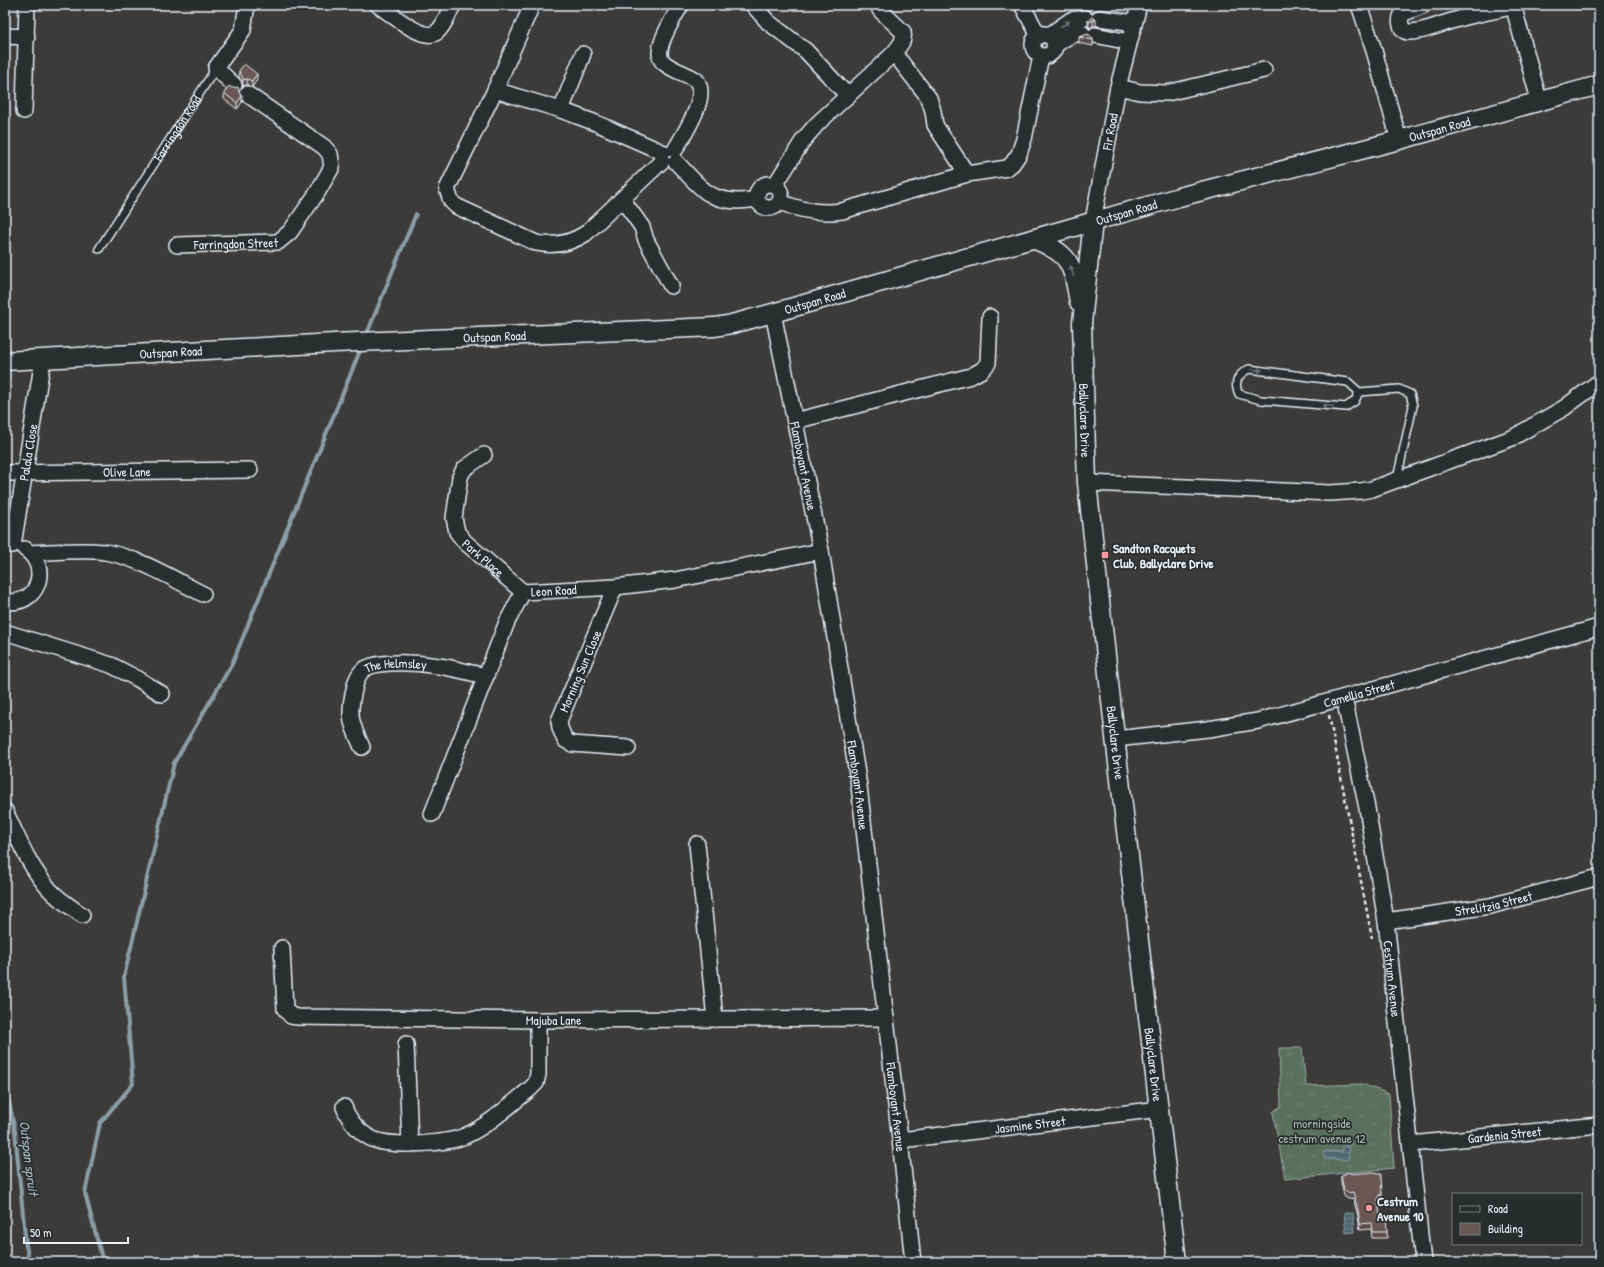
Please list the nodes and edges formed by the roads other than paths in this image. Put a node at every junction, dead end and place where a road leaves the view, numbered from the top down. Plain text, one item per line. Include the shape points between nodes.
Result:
1 (27, 5) edge
2 (247, 5) edge
3 (378, 5) edge
4 (453, 5) edge
5 (532, 5) edge
6 (681, 5) edge
7 (753, 5) edge
8 (879, 5) edge
9 (1022, 5) edge
10 (1139, 5) edge
11 (1359, 5) edge
12 (1424, 5) edge
13 (1514, 5) edge
14 (1134, 23) junction
15 (5, 36) edge
16 (27, 37) junction
17 (1047, 39) junction
18 (1129, 42) junction
19 (894, 53) junction
20 (583, 54) dead end
21 (216, 68) junction
22 (1264, 70) dead end
23 (234, 85) dead end
24 (1599, 85) edge
25 (1118, 87) junction
26 (495, 90) junction
27 (247, 94) dead end
28 (848, 96) junction
29 (1539, 100) junction
30 (561, 110) junction
31 (24, 111) dead end
32 (1399, 140) junction
33 (669, 156) junction
34 (967, 174) junction
35 (775, 185) junction
36 (622, 199) junction
37 (757, 199) junction
38 (780, 202) junction
39 (1093, 222) junction
40 (1033, 239) junction
41 (177, 245) dead end
42 (99, 249) dead end
43 (671, 286) dead end
44 (773, 313) junction
45 (990, 317) dead end
46 (1082, 323) junction
47 (44, 359) junction
48 (5, 361) edge
49 (1599, 382) edge
50 (1359, 392) junction
51 (795, 422) junction
52 (484, 455) dead end
53 (250, 470) dead end
54 (26, 472) junction
55 (5, 473) edge
56 (1397, 480) junction
57 (1087, 483) junction
58 (9, 545) edge
59 (821, 551) junction
60 (31, 553) junction
61 (615, 587) junction
62 (523, 592) junction
63 (203, 594) dead end
64 (5, 601) edge
65 (1599, 627) edge
66 (5, 632) edge
67 (486, 676) junction
68 (162, 694) dead end
69 (1344, 698) junction
70 (1115, 739) junction
71 (362, 747) dead end
72 (628, 748) dead end
73 (5, 811) edge
74 (432, 814) dead end
75 (696, 844) dead end
76 (1599, 877) edge
77 (82, 915) dead end
78 (1386, 921) junction
79 (282, 948) dead end
80 (886, 1018) junction
81 (715, 1019) junction
82 (538, 1020) junction
83 (406, 1044) dead end
84 (344, 1108) dead end
85 (1160, 1110) junction
86 (1599, 1125) edge
87 (900, 1140) junction
88 (410, 1144) junction
89 (1411, 1144) junction
90 (913, 1262) edge
91 (1178, 1262) edge
92 (1423, 1262) edge

1 - 16 street
2 - 21 street, Farringdon Road via 243,30
3 - 4 street via 418,32 428,35 438,32
5 - 26 street
6 - 33 street via 661,43 660,57 662,62 671,68 696,80 699,83 700,94 698,107 685,134
7 - 28 street via 768,22 806,51
8 - 19 street via 880,10 903,32 902,42
9 - 17 street
10 - 14 street, Fir Road
11 - 32 street
12 - 13 street via 1402,14 1400,19 1404,30 1421,30
13 - 29 street
17 -> 14 street via 1071,20 1092,18
14 - 18 street, Fir Road
15 - 16 street
16 - 31 street
17 - 18 street via 1072,34
17 - 34 street via 1034,40 1033,46 1041,56 1024,139 1016,160 1006,168
18 - 25 street, Fir Road
19 - 28 street
19 - 34 street via 929,98 937,129
20 - 30 street
21 - 23 street
21 - 42 lane, Farringdon Road
22 - 25 street via 1167,93 1140,92
24 - 29 street, Outspan Road
25 - 39 street, Fir Road
26 - 30 street
26 - 36 street via 447,189 450,201 536,243 557,245 573,242 585,234
27 - 41 street, Farringdon Street via 324,147 330,154 332,167 317,194 290,232 278,242
28 - 35 street via 804,139
29 - 32 street, Outspan Road
30 - 33 street
32 - 39 street, Outspan Road
33 - 36 street
33 - 37 street via 708,193 728,200
34 - 38 street via 836,212 819,212
35 - 37 street via 770,183 761,186
35 - 38 street via 781,192
36 - 43 street via 642,227 646,240
37 - 38 street via 759,204 767,208 777,206
39 - 40 street, Outspan Road
39 - 46 street, Ballyclare Drive
40 - 44 street, Outspan Road
46 -> 40 street via 1070,263 1052,247
44 - 47 street, Outspan Road via 732,324 697,328 334,343
44 - 51 street, Flamboyant Avenue
45 - 51 street via 988,363 971,376
46 - 57 street, Ballyclare Drive
47 - 48 street, Outspan Road
47 - 54 street, Palala Close
49 - 56 street via 1564,408 1512,438
50 -> 50 lane via 1355,401 1346,407 1268,401 1239,394 1237,381 1241,373 1249,369 1348,382
50 - 56 lane via 1399,389 1410,394 1413,406
51 - 59 street, Flamboyant Avenue
52 - 62 street, Park Place via 464,469 460,477 454,518 457,532 465,542
53 - 54 street, Olive Lane
54 - 55 street, Olive Lane
54 - 58 street, Palala Close
56 - 57 street via 1361,491 1342,493
57 - 70 street, Ballyclare Drive
58 - 60 street via 23,547
59 - 61 street, Leon Road via 676,580
59 - 80 street, Flamboyant Avenue via 859,786
60 - 63 street via 105,552 142,563
60 - 64 street via 40,571 35,590 19,601
61 - 62 street, Leon Road
61 - 72 street, Morning Sun Close via 559,721 565,740 572,744
62 - 67 street, Leon Road via 507,622
65 - 69 street, Camellia Street
66 - 68 street via 111,665
67 - 71 street, The Helmsley via 438,666 378,664 367,668 356,681 350,710 353,726
67 - 74 street, Leon Road
69 - 70 street, Camellia Street via 1233,726
69 - 78 street, Cestrum Avenue via 1367,808
70 - 85 street, Ballyclare Drive
73 - 77 street via 40,878 51,891
75 - 81 street
76 - 78 street, Strelitzia Street via 1490,906
78 - 89 street, Cestrum Avenue
79 - 82 street, Majuba Lane via 286,1009 291,1016
80 - 81 street, Majuba Lane
80 - 87 street, Flamboyant Avenue
81 - 82 street, Majuba Lane
82 - 88 street via 538,1074 536,1083 530,1089 482,1126 466,1135 453,1140
83 - 88 street
84 - 88 street via 354,1126 374,1140
85 - 87 street, Jasmine Street
85 - 91 street, Ballyclare Drive
86 - 89 street, Gardenia Street
87 - 90 street, Flamboyant Avenue
89 - 92 street, Cestrum Avenue

